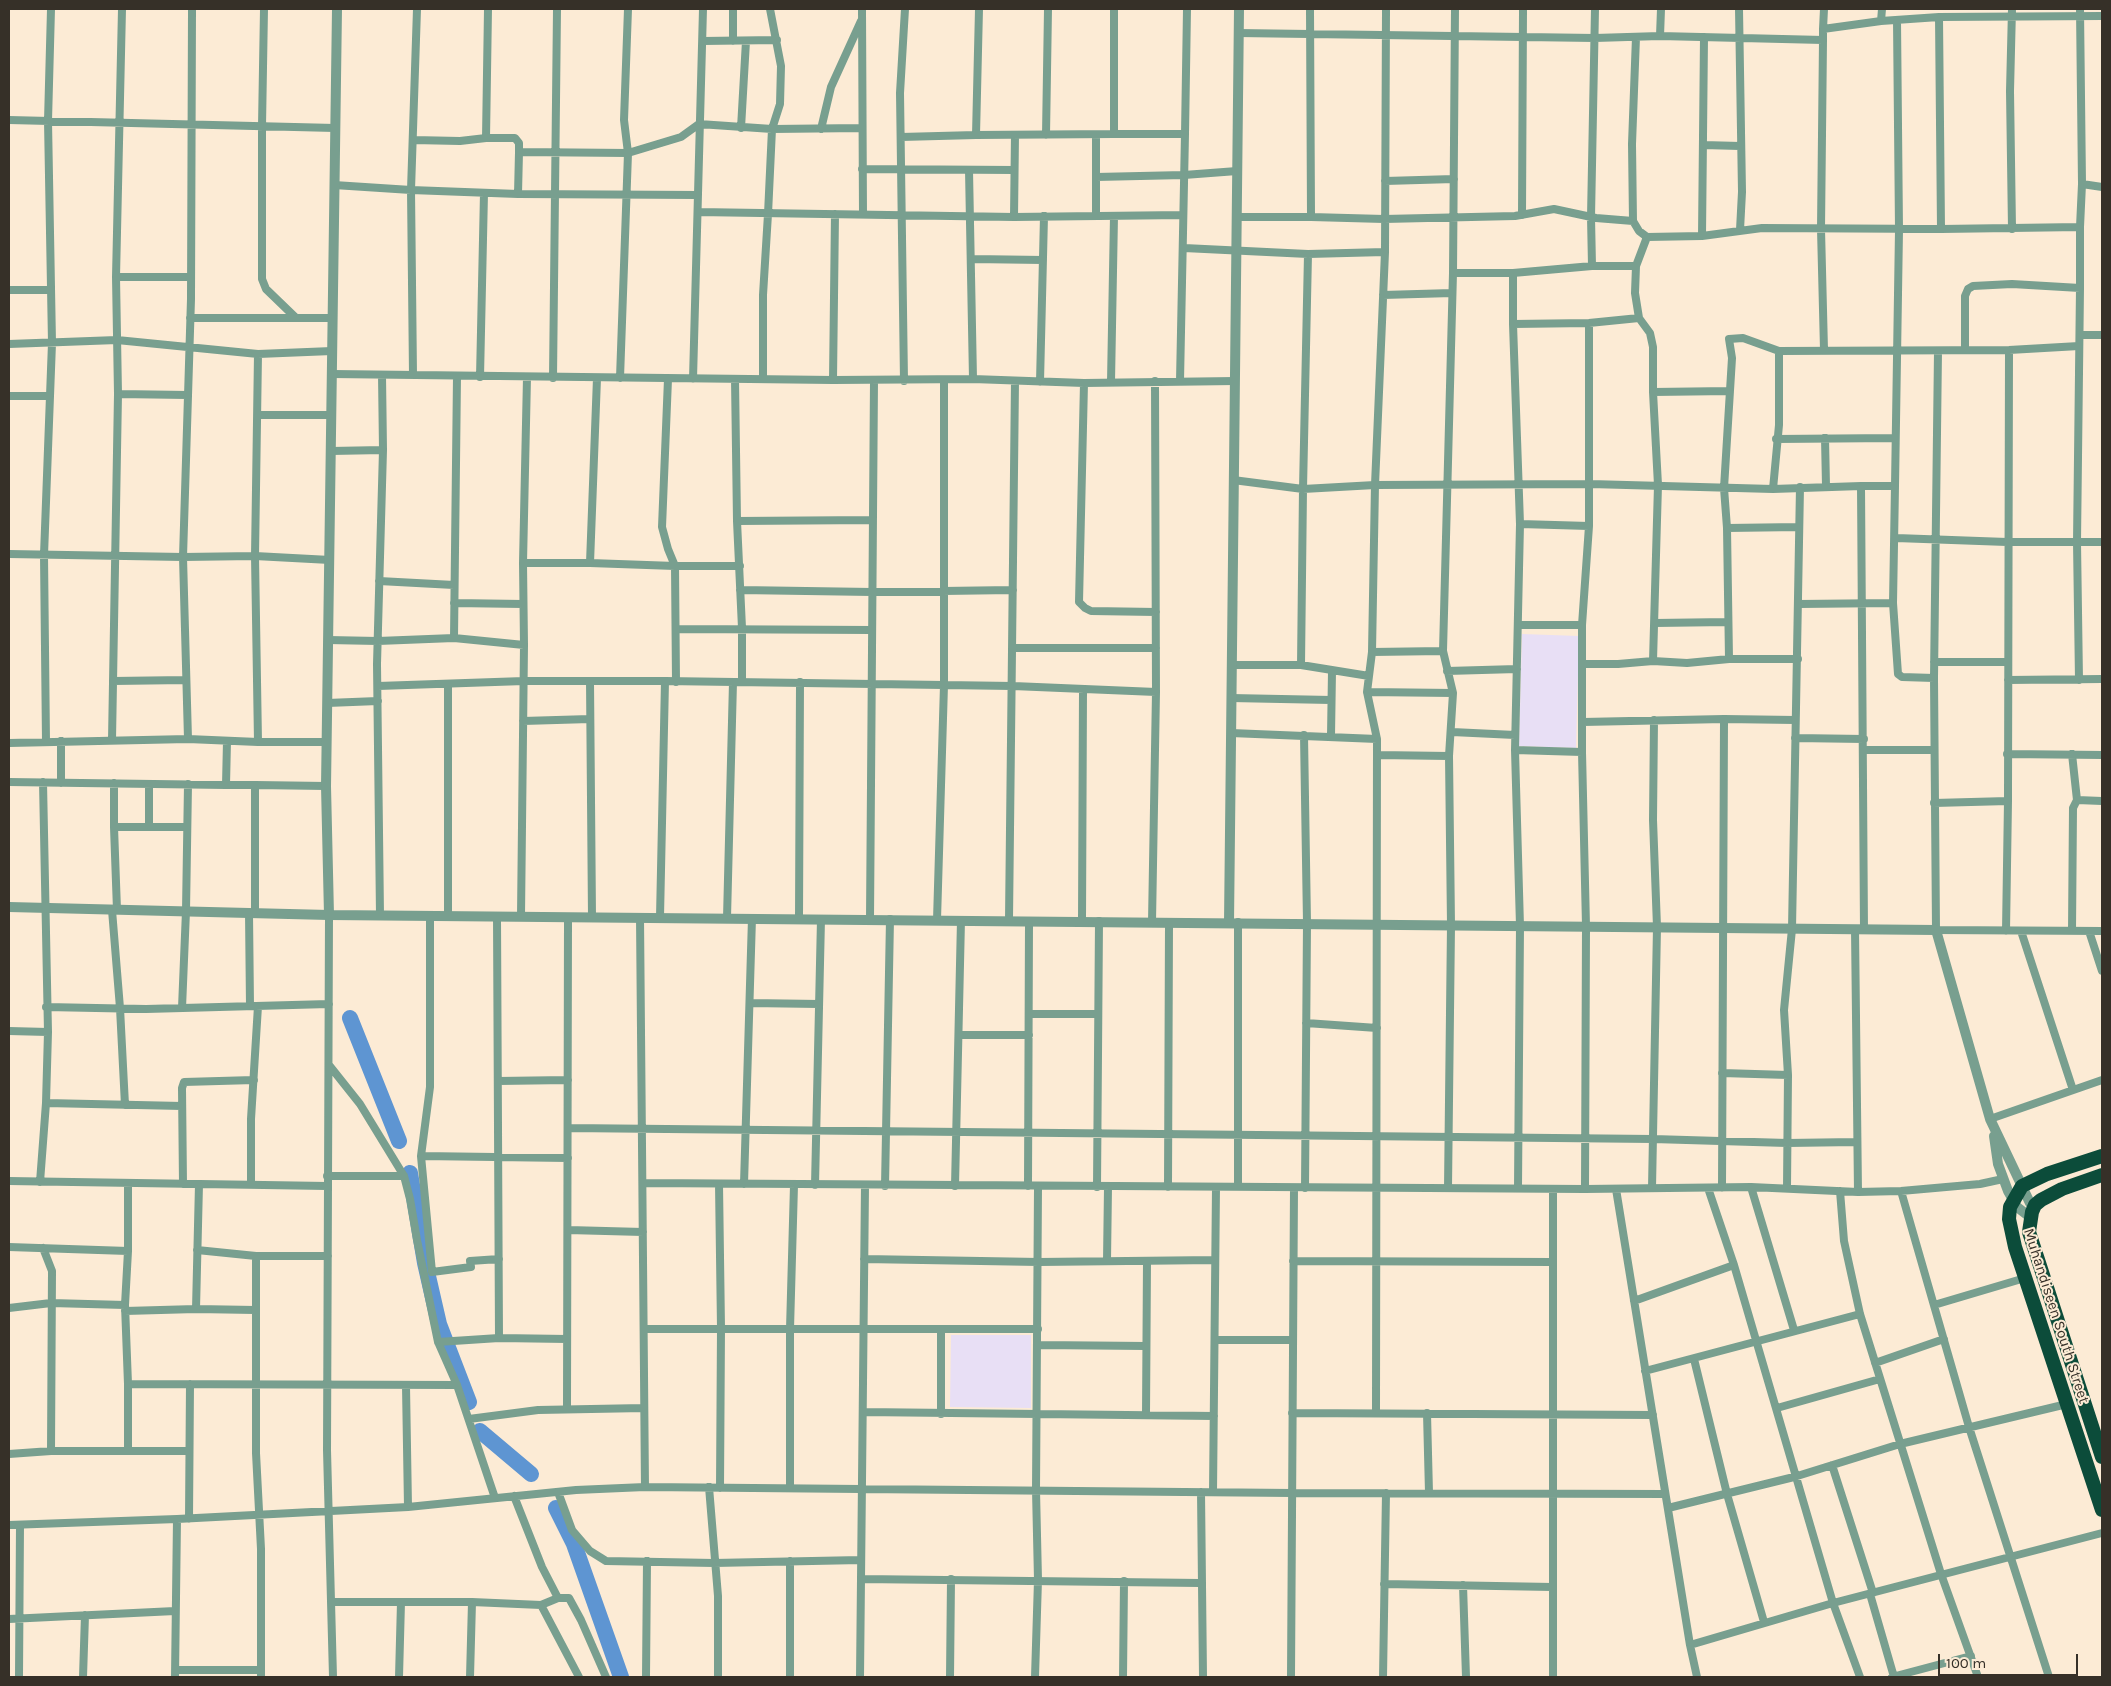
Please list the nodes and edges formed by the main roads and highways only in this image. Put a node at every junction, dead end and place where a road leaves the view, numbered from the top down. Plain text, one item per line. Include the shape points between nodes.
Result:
1 (2102, 1156) edge
2 (2102, 1175) edge
3 (2102, 1457) edge
4 (2102, 1510) edge

1 - 4 highway, Muhandiseen South Street via 2022,1186 2010,1207 2010,1230
2 - 3 highway, Muhandiseen South Street via 2041,1200 2033,1211 2029,1232

